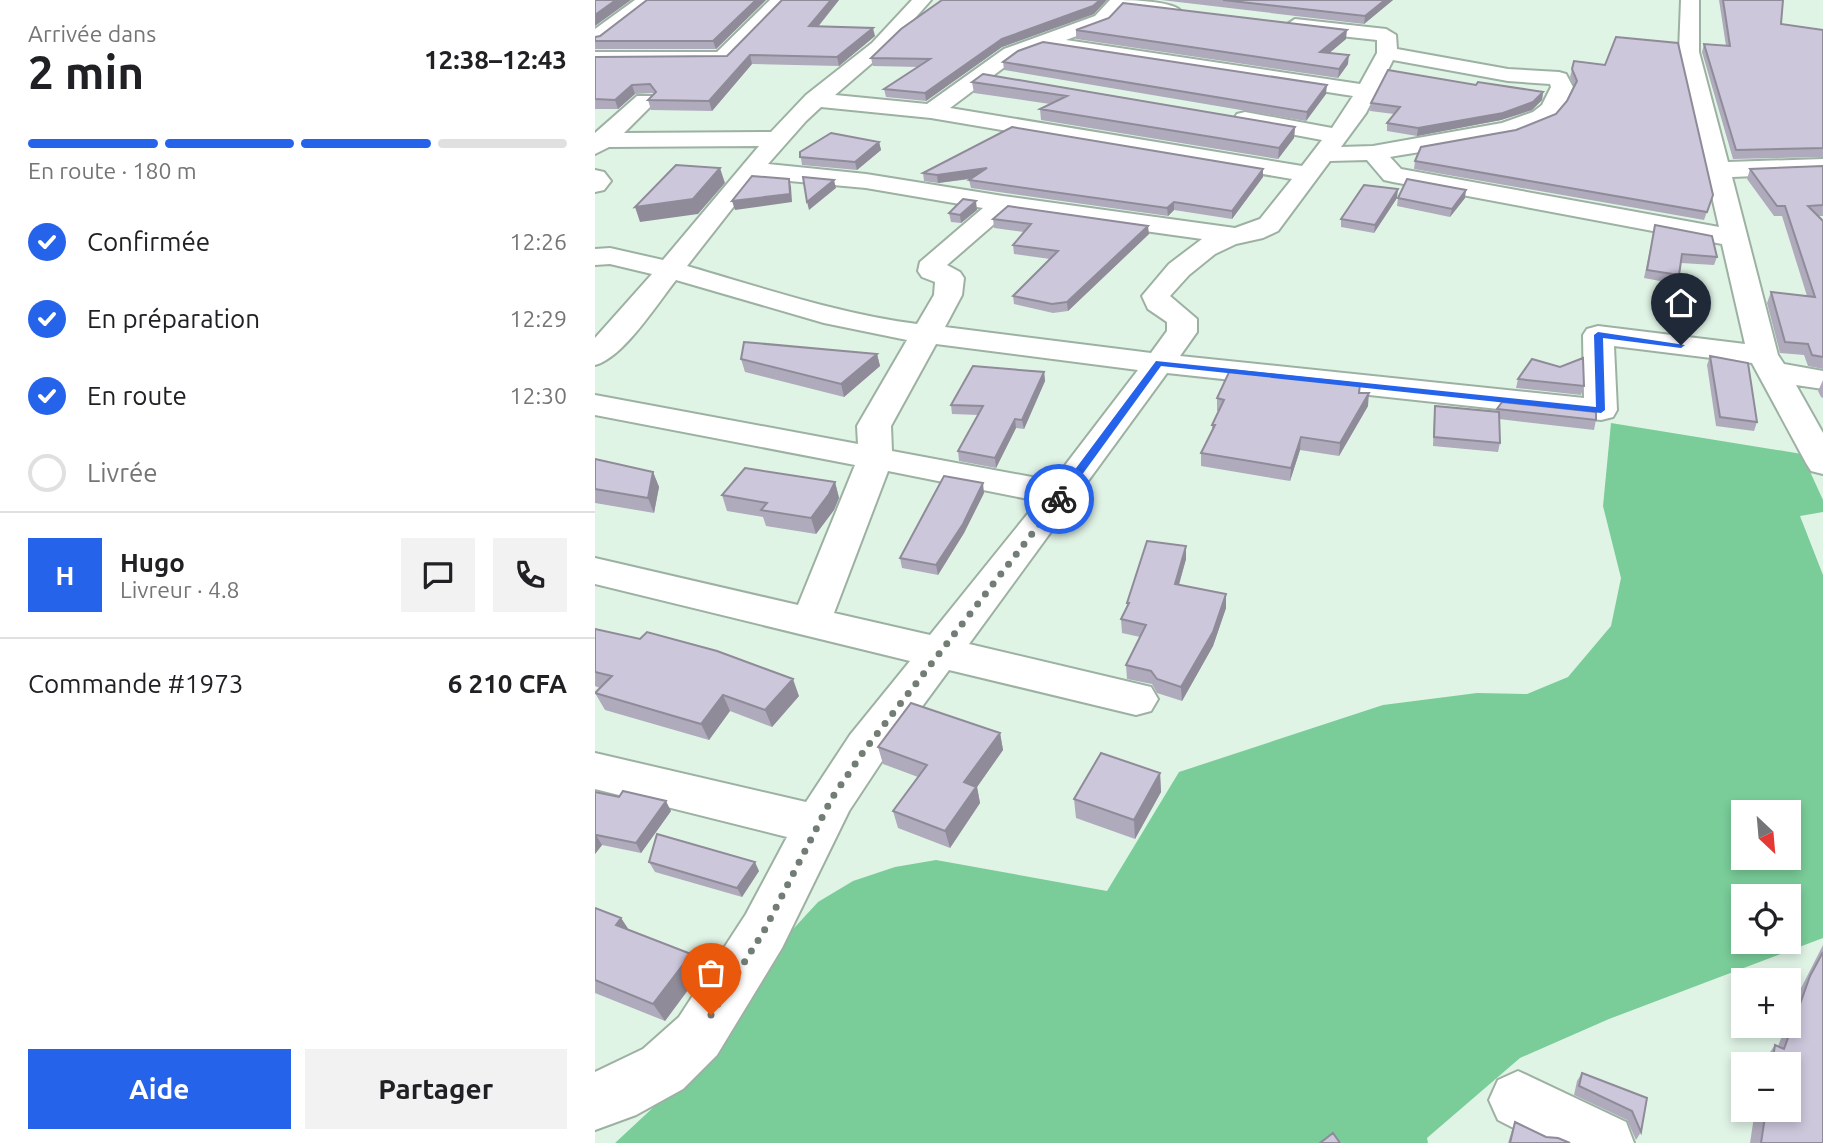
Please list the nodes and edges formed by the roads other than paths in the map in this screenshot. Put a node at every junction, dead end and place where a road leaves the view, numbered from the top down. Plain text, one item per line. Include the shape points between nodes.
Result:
1 (647, 0) edge
2 (780, 0) edge
3 (922, 0) edge
4 (1690, 0) edge
5 (1113, 1) edge
6 (595, 13) edge
7 (1197, 13) edge
8 (624, 16) junction
9 (1275, 23) edge
10 (595, 37) edge
11 (1039, 41) junction
12 (1387, 53) junction
13 (595, 58) edge
14 (980, 75) junction
15 (1008, 80) edge
16 (1367, 92) junction
17 (814, 100) junction
18 (645, 101) edge
19 (931, 111) junction
20 (1229, 116) edge
21 (1338, 136) junction
22 (777, 139) junction
23 (597, 143) edge
24 (1373, 153) junction
25 (1314, 164) junction
26 (1823, 166) edge
27 (750, 170) junction
28 (1718, 170) junction
29 (595, 177) edge
30 (595, 185) edge
31 (1003, 204) junction
32 (1235, 236) junction
33 (1733, 238) junction
34 (595, 257) edge
35 (668, 271) junction
36 (927, 334) junction
37 (595, 356) edge
38 (1159, 363) junction
39 (1767, 364) junction
40 (1823, 380) edge
41 (595, 405) edge
42 (876, 459) junction
43 (1823, 463) edge
44 (1062, 494) junction
45 (595, 571) edge
46 (811, 621) junction
47 (941, 651) junction
48 (1136, 699) dead end
49 (595, 771) edge
50 (817, 824) junction
51 (1518, 1100) dead end
52 (595, 1101) edge
53 (1605, 1143) edge

1 - 8 street
2 - 13 street via 722,58
3 - 17 street via 879,47
4 - 28 street via 1689,52
5 - 7 street
5 - 11 street via 1102,20
6 - 8 street
8 - 10 street
9 - 12 street via 1386,35
11 - 14 street via 1011,53
11 - 16 street
12 - 16 street
12 - 24 street via 1509,75 1559,78 1562,86 1551,109 1541,117 1443,142
14 - 15 street
14 - 19 street
16 - 21 street
17 - 19 street
17 - 22 street
18 - 23 street
19 - 25 street
20 - 21 street
21 - 25 street
22 - 23 street
22 - 27 street
24 - 25 street
24 - 33 street via 1393,175
25 - 32 street via 1269,225
26 - 28 street
27 - 31 street via 866,181
27 - 35 street
28 - 33 street
29 - 30 street via 599,181
31 - 32 street
31 - 36 street via 931,266 951,282
32 - 38 street via 1196,254 1156,296 1184,326
33 - 39 street
34 - 35 street via 620,257
35 - 36 street via 834,317
35 - 37 street
36 - 38 street
36 - 42 street via 874,426
38 - 39 street via 1601,410 1598,335
38 - 44 street
39 - 40 street
39 - 43 street
41 - 42 street
42 - 44 street
42 - 46 street
44 - 47 street
45 - 46 street
46 - 47 street
47 - 48 street
47 - 50 street via 866,748
49 - 50 street
50 - 52 street via 764,931 698,1036 663,1069 616,1095
51 - 53 street

